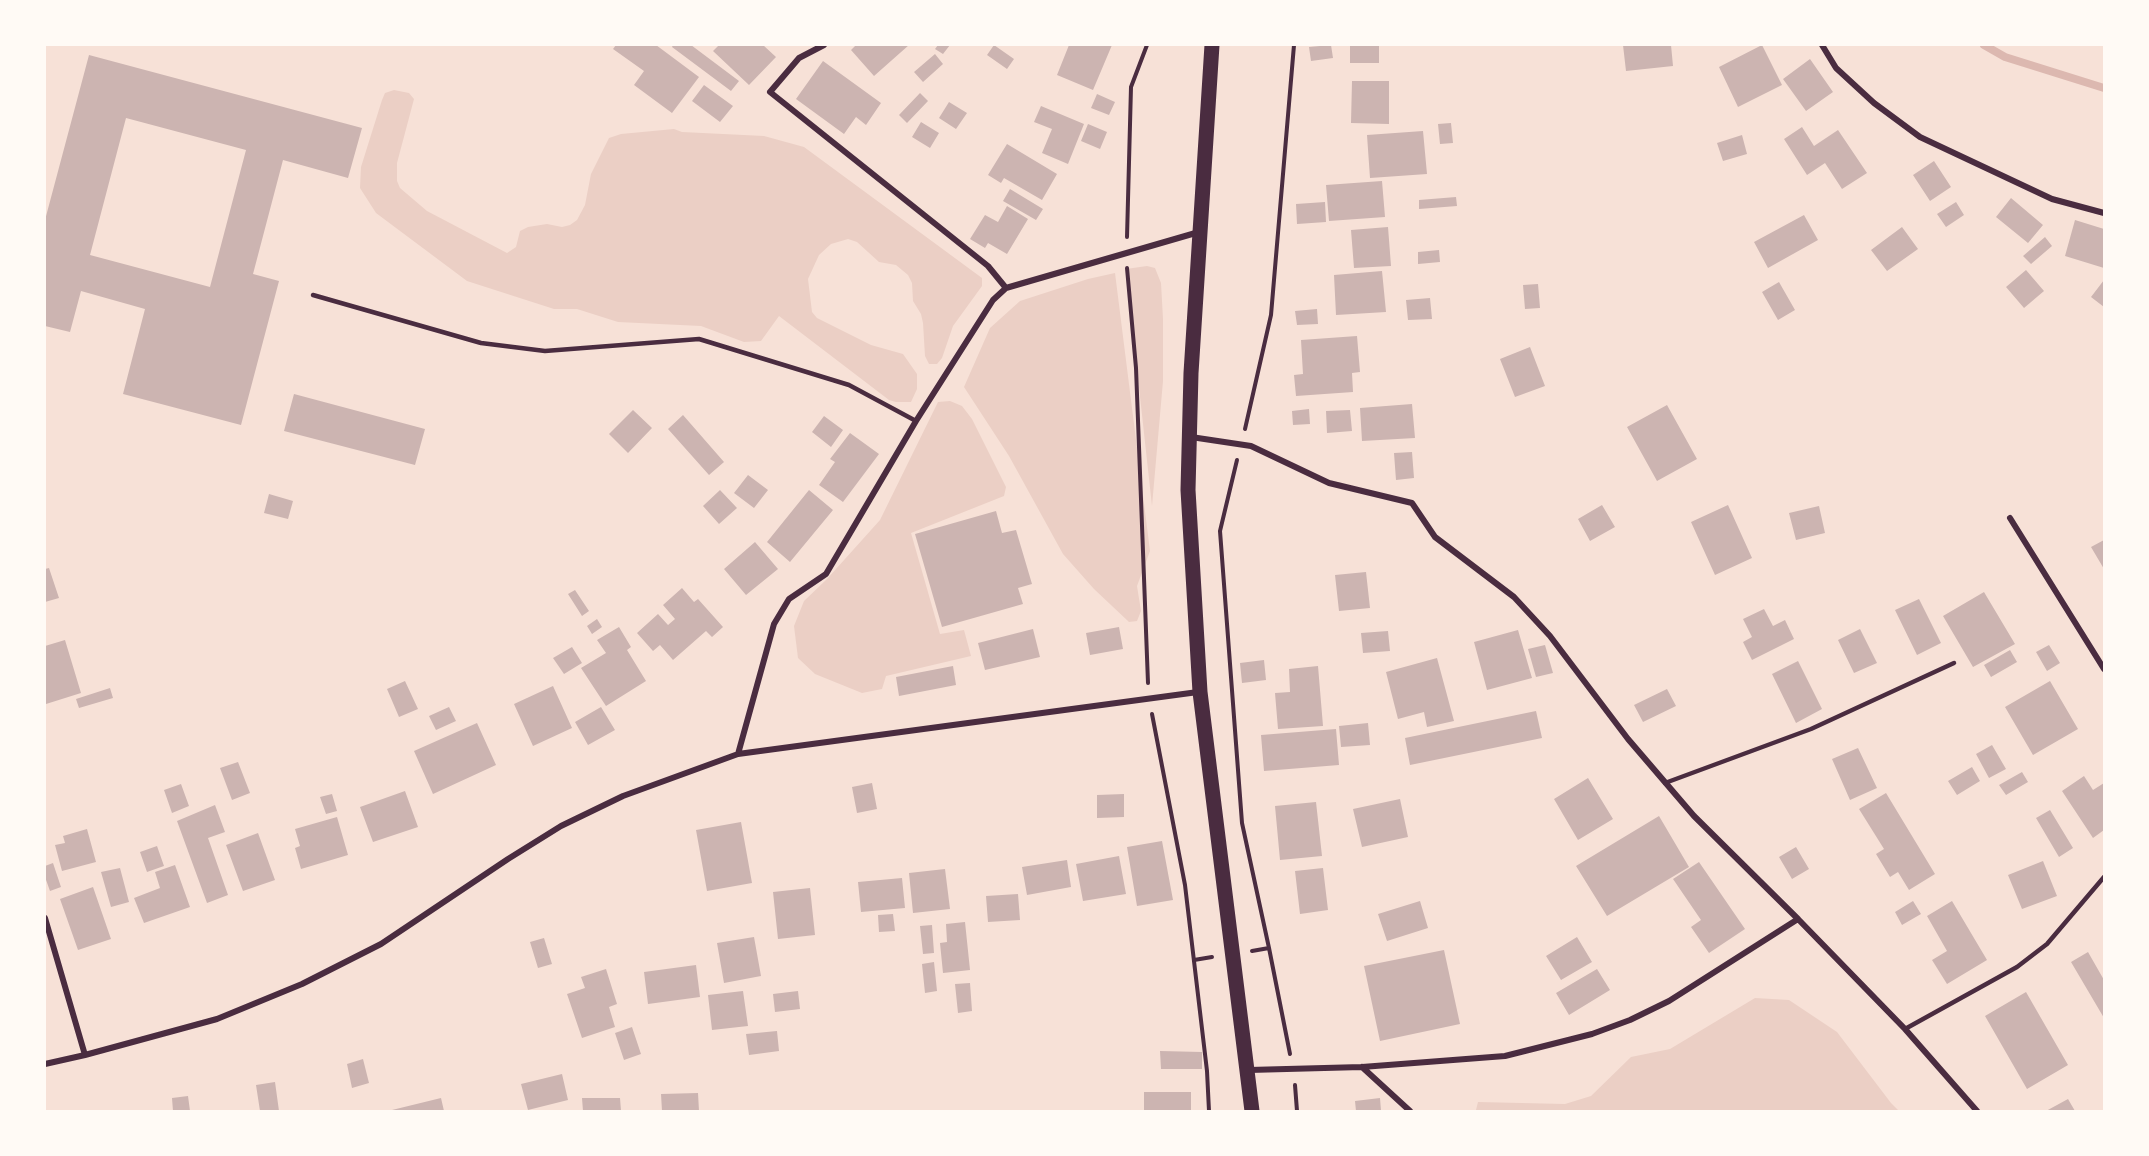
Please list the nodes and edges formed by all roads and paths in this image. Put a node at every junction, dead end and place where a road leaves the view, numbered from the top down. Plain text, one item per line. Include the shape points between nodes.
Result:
1 (824, 45) edge
2 (1147, 45) edge
3 (1212, 45) edge
4 (1294, 45) edge
5 (1822, 45) edge
6 (2104, 213) edge
7 (1199, 232) junction
8 (1126, 253) junction
9 (1006, 288) junction
10 (313, 295) dead end
11 (916, 421) junction
12 (1189, 437) junction
13 (1241, 444) junction
14 (2010, 518) dead end
15 (1954, 663) dead end
16 (2104, 669) edge
17 (1200, 692) junction
18 (1149, 698) junction
19 (738, 754) junction
20 (1665, 783) junction
21 (2104, 877) edge
22 (45, 918) edge
23 (1798, 919) junction
24 (1269, 948) junction
25 (1232, 955) junction
26 (1194, 960) junction
27 (1905, 1029) junction
28 (85, 1055) junction
29 (45, 1064) edge
30 (1362, 1067) junction
31 (1293, 1069) junction
32 (1247, 1070) junction
33 (1209, 1111) edge
34 (1252, 1111) edge
35 (1297, 1111) edge
36 (1410, 1111) edge
37 (1977, 1111) edge

1 - 9 street via 799,58 770,92 988,266
2 - 8 path via 1131,87
3 - 7 main road
4 - 13 path via 1271,315
5 - 6 street via 1836,68 1920,137 2052,199
7 - 8 street
7 - 12 main road
8 - 9 street
8 - 18 path via 1136,379
9 - 11 street via 993,300
10 - 11 lane via 481,343 545,351 699,339 849,385
11 - 19 street via 826,574 789,599 774,624
12 - 13 street
12 - 17 main road via 1188,490
13 - 20 street via 1329,483 1412,503 1435,537 1514,597 1550,636
13 - 24 path via 1220,531 1242,824
14 - 16 street
15 - 20 lane via 1811,729
17 - 18 street
17 - 25 main road
18 - 19 street
18 - 26 path via 1185,885
19 - 28 street via 623,796 561,826 381,944 302,984 217,1019
20 - 23 street
21 - 27 lane via 2047,944 2017,967
22 - 28 street
23 - 27 street
23 - 30 street via 1669,1000 1593,1034 1505,1056
24 - 25 path
24 - 31 path
25 - 26 path
25 - 32 main road
26 - 33 path
27 - 37 street
28 - 29 street
30 - 31 street
30 - 36 street
31 - 32 street
31 - 35 path
32 - 34 main road

